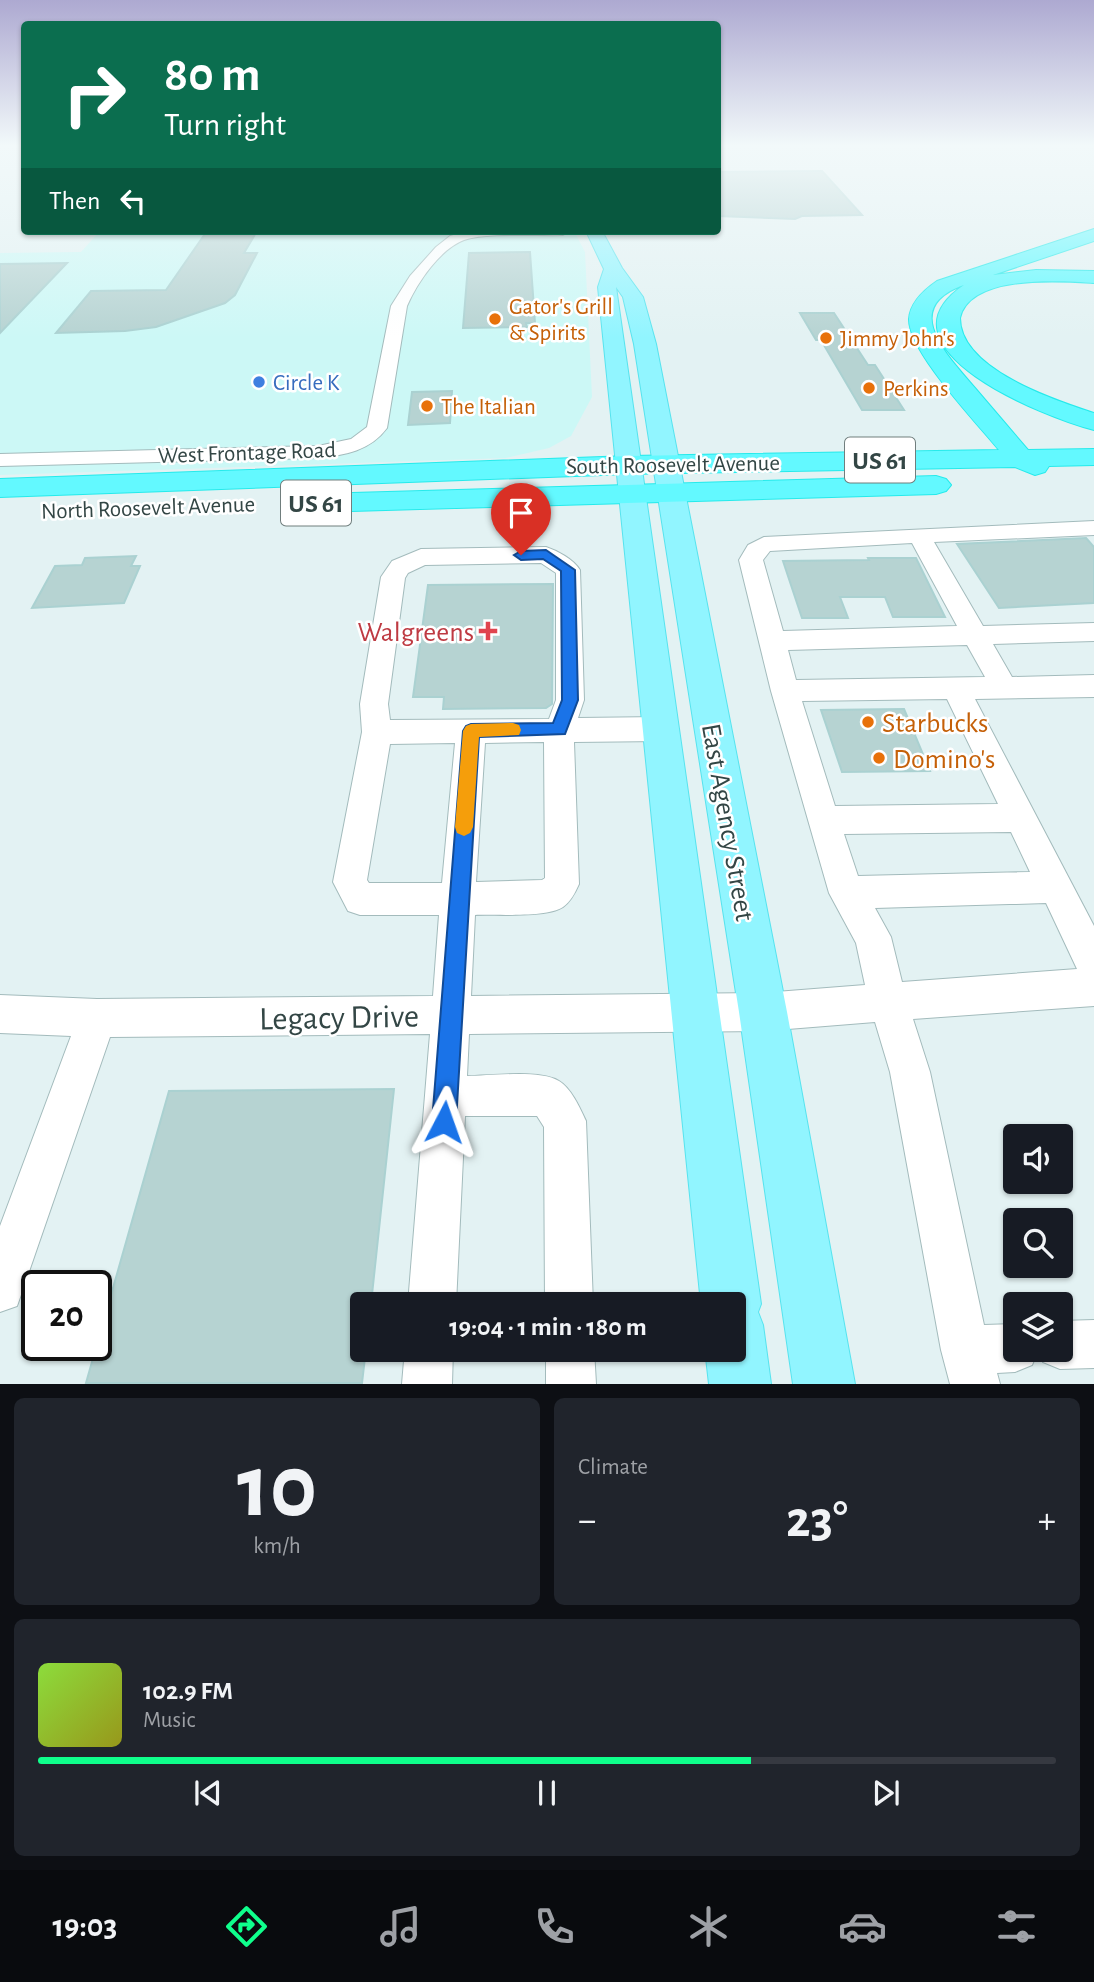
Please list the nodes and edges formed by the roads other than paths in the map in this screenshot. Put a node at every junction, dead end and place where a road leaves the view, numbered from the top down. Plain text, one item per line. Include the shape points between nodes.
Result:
1 (473, 235) edge
2 (596, 235) edge
3 (1094, 235) edge
4 (612, 269) junction
5 (1094, 276) edge
6 (1094, 422) edge
7 (1094, 457) edge
8 (1020, 458) junction
9 (0, 460) edge
10 (649, 479) junction
11 (1082, 482) edge
12 (0, 488) edge
13 (0, 512) edge
14 (1094, 528) edge
15 (919, 535) junction
16 (1094, 632) edge
17 (978, 637) junction
18 (772, 641) junction
19 (1094, 686) edge
20 (956, 688) junction
21 (1004, 688) junction
22 (785, 691) junction
23 (565, 714) junction
24 (375, 718) junction
25 (661, 729) junction
26 (471, 731) junction
27 (1021, 818) junction
28 (825, 820) junction
29 (1056, 887) junction
30 (846, 893) junction
31 (458, 899) junction
32 (1094, 964) edge
33 (1094, 987) edge
34 (888, 1002) junction
35 (695, 1012) junction
36 (763, 1012) junction
37 (0, 1014) edge
38 (451, 1015) junction
39 (97, 1018) junction
40 (446, 1096) junction
41 (0, 1289) edge
42 (433, 1292) edge
43 (569, 1292) edge
44 (730, 1292) edge
45 (1094, 1343) edge
46 (1073, 1344) edge
47 (1003, 1353) edge
48 (428, 1362) edge
49 (570, 1362) edge
50 (737, 1362) edge
51 (970, 1367) edge
52 (427, 1384) edge
53 (571, 1384) edge
54 (740, 1384) edge
55 (824, 1384) edge

1 - 9 street, West Frontage Road via 448,243 401,299 377,428 356,446 318,452
2 - 4 main road, East Agency Street
3 - 8 highway via 958,279 923,304 919,318 928,347
4 - 10 main road, East Agency Street via 607,287
4 - 10 main road, East Agency Street via 636,306
5 - 6 highway via 989,282 960,296 948,316 955,341 980,368 1035,400
7 - 8 highway, South Roosevelt Avenue / US 61
8 - 10 highway, South Roosevelt Avenue / US 61
8 - 11 highway
10 - 11 highway, North Roosevelt Avenue / US 61
10 - 12 highway, South Roosevelt Avenue / US 61
10 - 13 highway, North Roosevelt Avenue / US 61
10 - 25 main road, East Agency Street
10 - 36 main road, East Agency Street
14 - 15 street
15 - 17 street
15 - 18 street via 764,544 751,560
16 - 17 street
17 - 18 street
17 - 21 street
18 - 22 street
19 - 21 street
20 - 21 street
20 - 22 street
20 - 27 street
22 - 28 street
23 - 24 street via 568,570 546,555 421,557 400,567 393,577
23 - 25 street
23 - 26 street
23 - 31 street via 562,884 550,896
24 - 26 street
24 - 31 street via 350,882 360,900
25 - 35 main road, East Agency Street
26 - 31 street
27 - 28 street
27 - 29 street
28 - 30 street
29 - 30 street
29 - 32 street
30 - 34 street via 873,937
31 - 38 street
33 - 34 street, Legacy Drive
34 - 36 street, Legacy Drive
34 - 51 street via 910,1072
35 - 36 street, Legacy Drive
35 - 38 street, Legacy Drive
35 - 44 main road, East Agency Street
36 - 55 main road, East Agency Street
37 - 39 street, Legacy Drive
38 - 39 street, Legacy Drive
38 - 40 street
39 - 41 street
40 - 42 street
40 - 43 street via 547,1096 565,1121
45 - 46 street
47 - 51 street
48 - 52 street
49 - 53 street
50 - 54 main road

